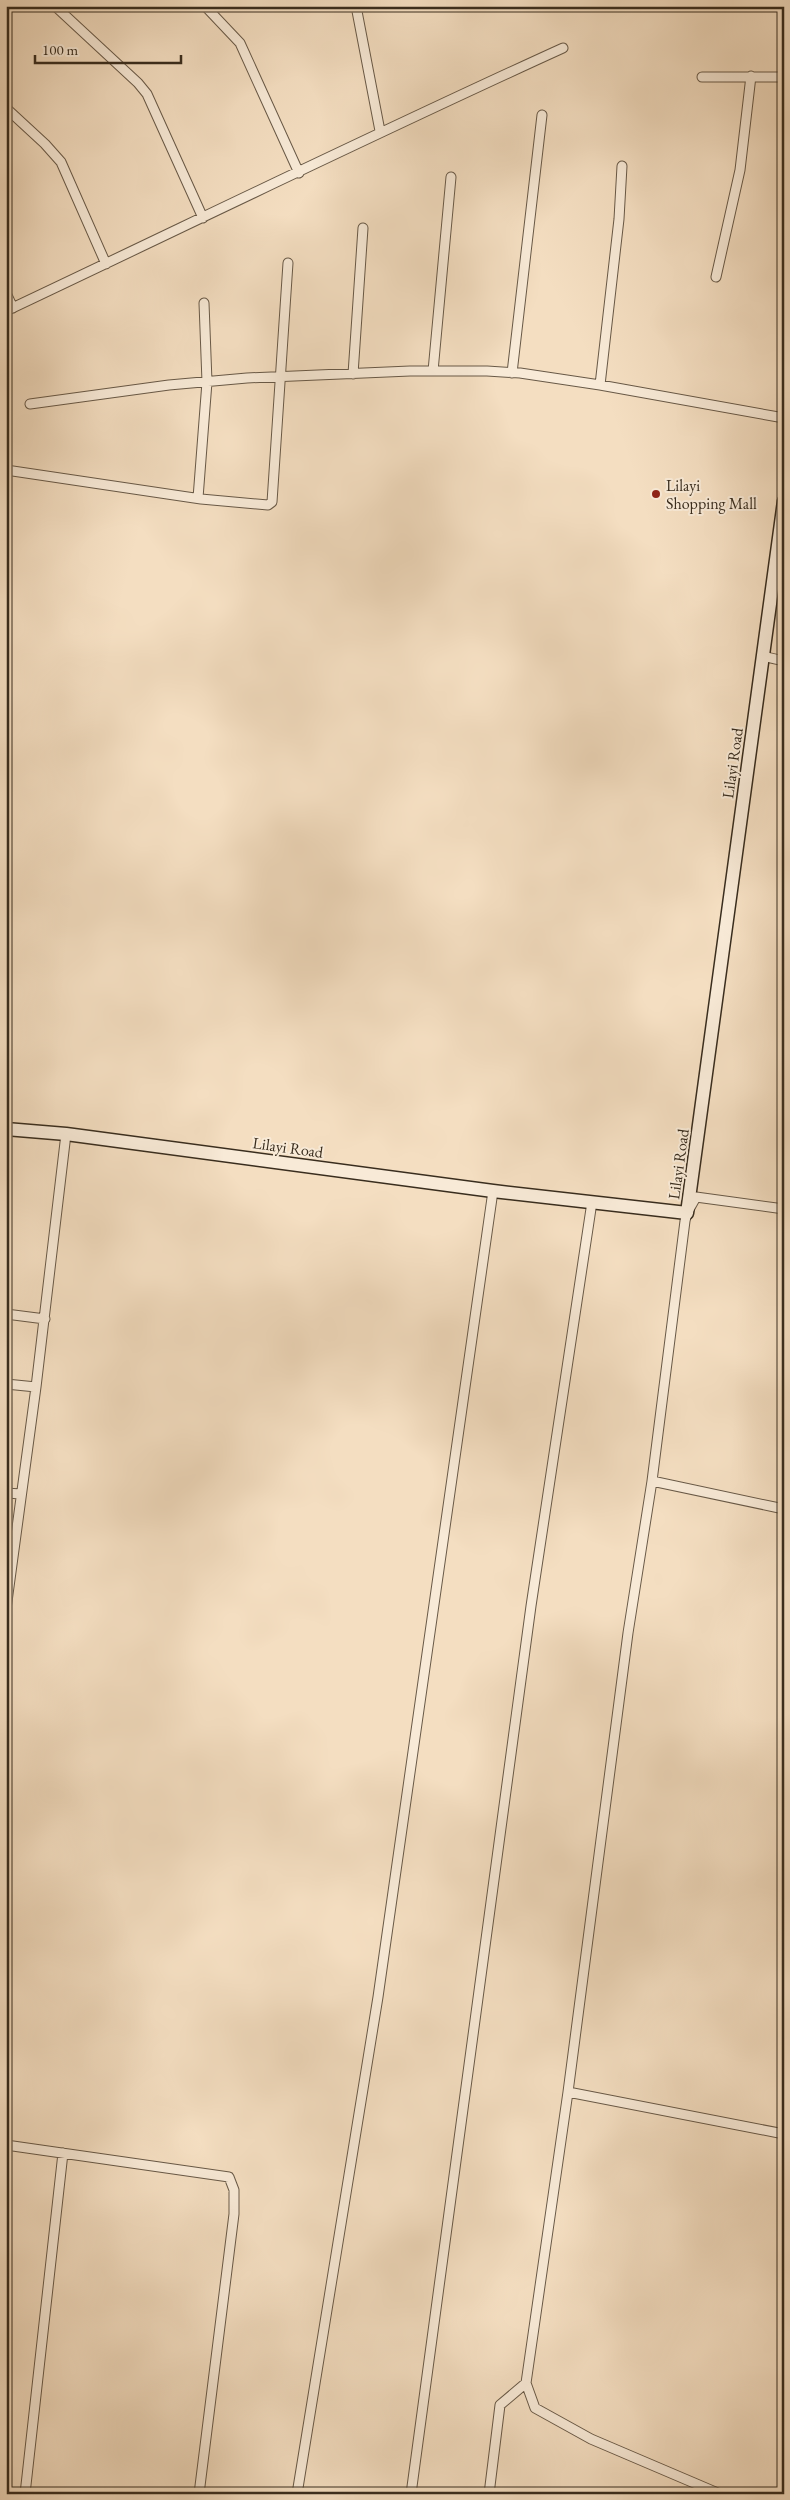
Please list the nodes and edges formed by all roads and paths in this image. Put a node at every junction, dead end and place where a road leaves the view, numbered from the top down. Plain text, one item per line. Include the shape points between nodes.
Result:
1 (54, 6) edge
2 (206, 6) edge
3 (356, 6) edge
4 (563, 48) dead end
5 (751, 76) junction
6 (702, 77) dead end
7 (784, 77) edge
8 (6, 108) edge
9 (542, 115) dead end
10 (380, 131) junction
11 (622, 166) dead end
12 (299, 173) junction
13 (451, 177) dead end
14 (202, 218) junction
15 (363, 228) dead end
16 (288, 263) dead end
17 (106, 264) junction
18 (716, 277) dead end
19 (6, 293) edge
20 (204, 303) dead end
21 (10, 309) edge
22 (433, 371) junction
23 (512, 372) junction
24 (353, 374) junction
25 (281, 377) junction
26 (207, 382) junction
27 (600, 385) junction
28 (30, 404) dead end
29 (784, 418) edge
30 (6, 470) edge
31 (198, 498) junction
32 (784, 500) edge
33 (762, 656) junction
34 (784, 661) edge
35 (6, 1128) edge
36 (66, 1134) junction
37 (493, 1191) junction
38 (592, 1202) junction
39 (784, 1208) edge
40 (687, 1213) junction
41 (6, 1314) edge
42 (45, 1319) junction
43 (6, 1384) edge
44 (36, 1388) junction
45 (652, 1481) junction
46 (6, 1493) edge
47 (21, 1494) junction
48 (784, 1509) edge
49 (7, 1605) edge
50 (568, 2092) junction
51 (784, 2134) edge
52 (6, 2145) edge
53 (62, 2153) junction
54 (526, 2382) junction
55 (25, 2494) edge
56 (199, 2494) edge
57 (297, 2494) edge
58 (410, 2494) edge
59 (489, 2494) edge
60 (720, 2494) edge

1 - 14 street via 147,94
2 - 12 street via 240,43
3 - 10 street
4 - 10 street
5 - 6 street
5 - 7 street
5 - 18 street via 740,170
8 - 17 street via 61,162
9 - 23 street
10 - 12 street
11 - 27 street
12 - 14 street
13 - 22 street
14 - 17 street
15 - 24 street
16 - 25 street
17 - 21 street
19 - 21 street
20 - 26 street
22 - 23 street
22 - 24 street
23 - 27 street
24 - 25 street
25 - 26 street
25 - 31 street via 272,502 268,505
26 - 28 street
26 - 31 street
27 - 29 street
30 - 31 street
32 - 33 street, Lilayi Road
33 - 34 street
33 - 40 street, Lilayi Road
35 - 36 street, Lilayi Road
36 - 37 street, Lilayi Road
36 - 42 street
37 - 38 street, Lilayi Road
37 - 57 street via 378,1997
38 - 40 street, Lilayi Road
38 - 58 street via 531,1606
39 - 40 street via 696,1197
40 - 45 street
41 - 42 street
42 - 44 street
43 - 44 street
44 - 47 street
45 - 48 street
45 - 50 street via 624,1662
46 - 47 street
47 - 49 street
50 - 51 street
50 - 54 street
52 - 53 street
53 - 55 street
53 - 56 street via 230,2177 234,2190 234,2214
54 - 59 street via 500,2405
54 - 60 street via 535,2408 569,2428

